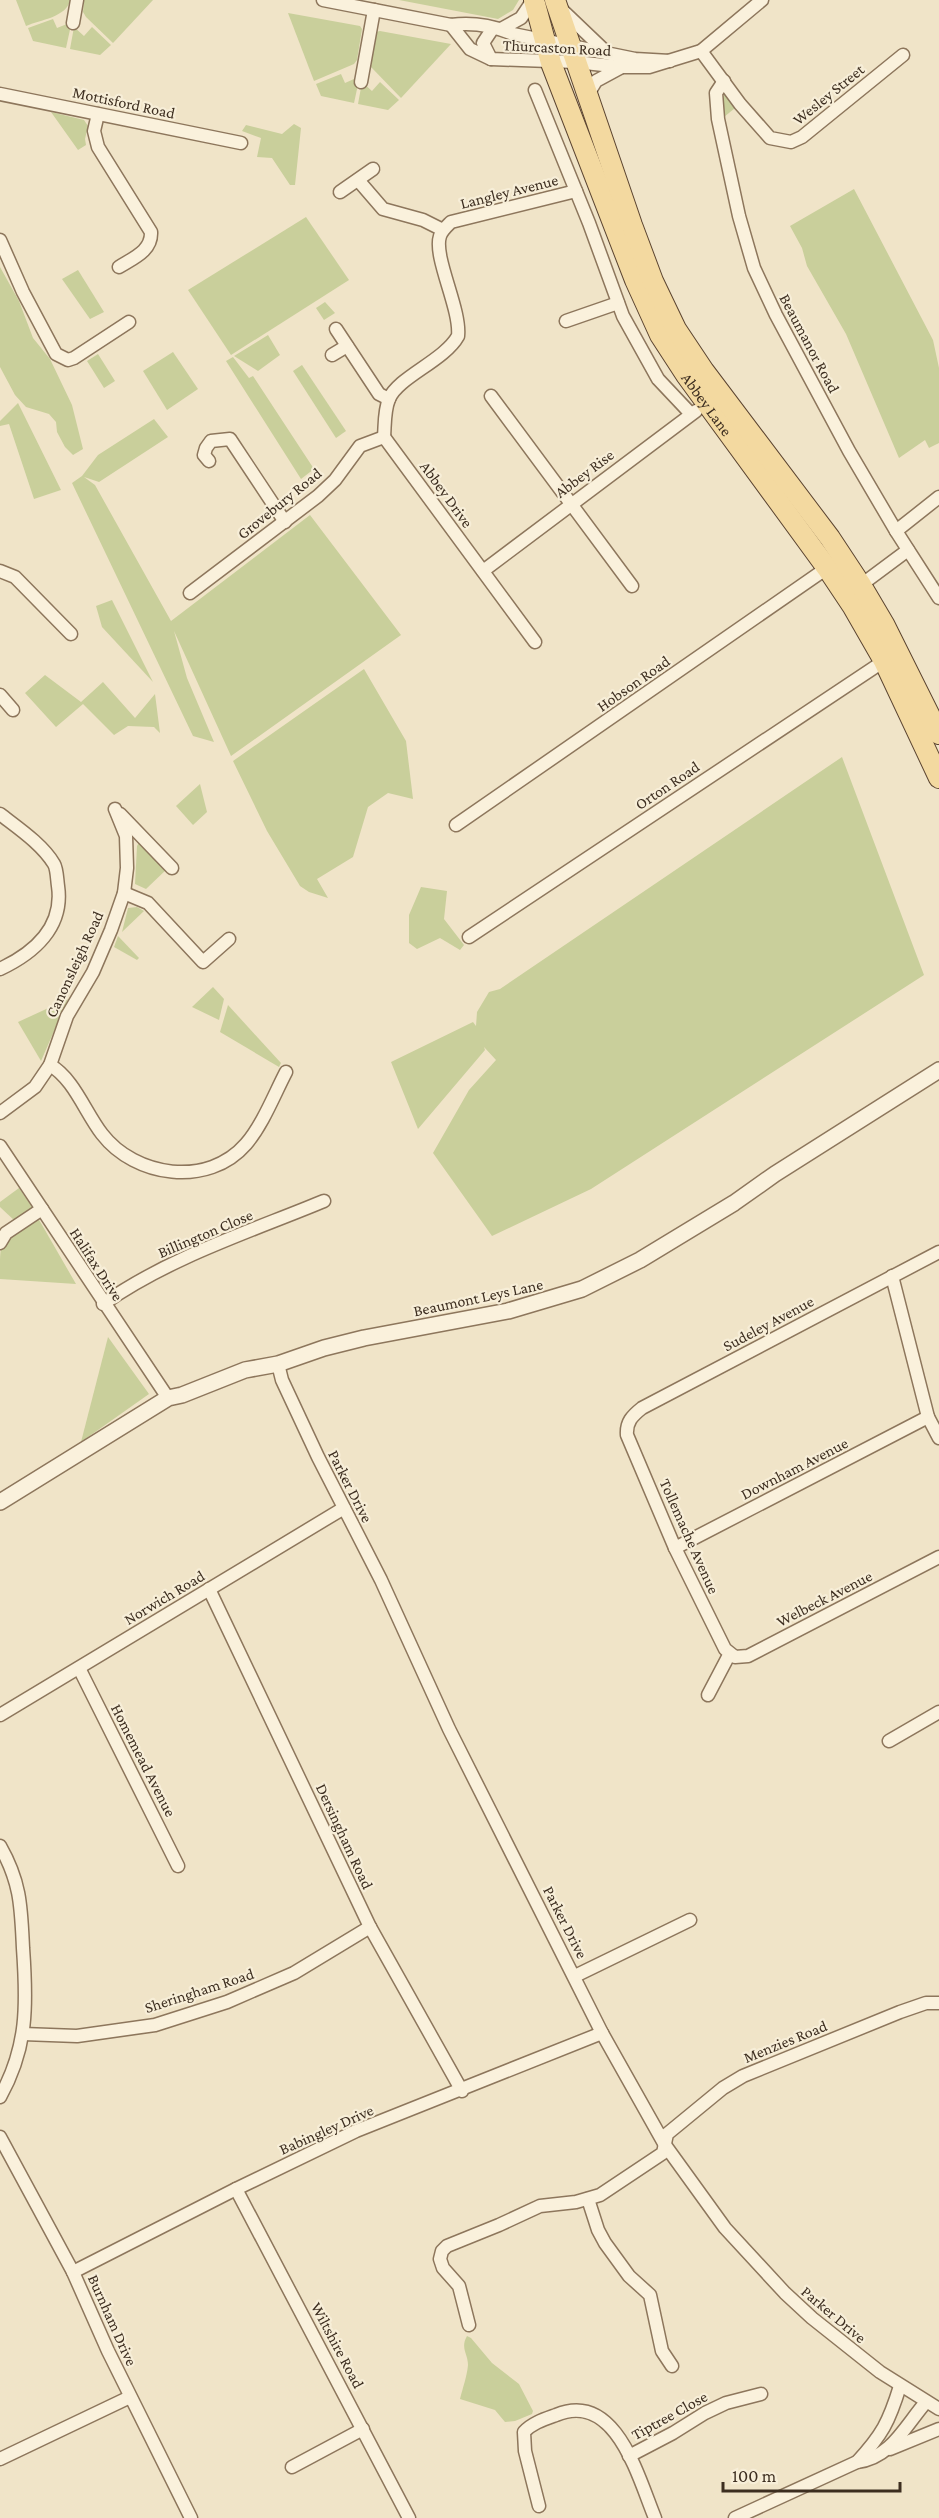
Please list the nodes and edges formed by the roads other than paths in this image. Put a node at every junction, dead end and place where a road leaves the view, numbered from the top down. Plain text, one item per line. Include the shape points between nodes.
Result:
1 (77, 0) edge
2 (323, 0) edge
3 (534, 0) edge
4 (762, 0) edge
5 (556, 2) edge
6 (374, 10) junction
7 (73, 23) dead end
8 (451, 25) junction
9 (497, 28) junction
10 (545, 39) junction
11 (701, 51) junction
12 (573, 53) junction
13 (607, 53) junction
14 (903, 55) dead end
15 (491, 59) junction
16 (670, 61) junction
17 (551, 63) junction
18 (621, 67) junction
19 (724, 81) junction
20 (361, 82) dead end
21 (534, 90) dead end
22 (0, 94) edge
23 (587, 96) junction
24 (98, 114) junction
25 (241, 143) dead end
26 (373, 168) dead end
27 (358, 180) junction
28 (576, 191) junction
29 (340, 192) dead end
30 (443, 230) junction
31 (0, 240) edge
32 (119, 267) dead end
33 (618, 303) junction
34 (566, 321) dead end
35 (129, 322) dead end
36 (336, 329) dead end
37 (347, 346) junction
38 (332, 355) dead end
39 (492, 396) dead end
40 (389, 399) junction
41 (709, 407) junction
42 (384, 437) junction
43 (209, 461) dead end
44 (939, 497) edge
45 (571, 504) junction
46 (285, 522) junction
47 (896, 531) junction
48 (908, 550) junction
49 (827, 568) junction
50 (0, 571) edge
51 (483, 571) junction
52 (861, 585) junction
53 (632, 586) dead end
54 (190, 593) dead end
55 (939, 598) edge
56 (71, 634) dead end
57 (536, 642) dead end
58 (891, 662) junction
59 (0, 696) edge
60 (13, 710) dead end
61 (939, 734) edge
62 (939, 778) edge
63 (0, 814) edge
64 (456, 825) dead end
65 (172, 868) dead end
66 (124, 893) junction
67 (469, 937) dead end
68 (229, 939) dead end
69 (0, 969) edge
70 (50, 1065) junction
71 (939, 1070) edge
72 (286, 1072) dead end
73 (0, 1113) edge
74 (0, 1146) edge
75 (324, 1201) dead end
76 (42, 1209) junction
77 (0, 1244) edge
78 (939, 1252) edge
79 (892, 1276) junction
80 (103, 1304) junction
81 (278, 1364) junction
82 (168, 1398) junction
83 (928, 1417) junction
84 (627, 1435) joint
85 (939, 1437) edge
86 (0, 1502) edge
87 (344, 1508) junction
88 (675, 1548) junction
89 (939, 1557) edge
90 (209, 1589) junction
91 (727, 1652) junction
92 (80, 1668) junction
93 (708, 1695) dead end
94 (939, 1712) edge
95 (0, 1715) edge
96 (889, 1741) dead end
97 (0, 1846) edge
98 (178, 1866) dead end
99 (690, 1920) dead end
100 (370, 1927) junction
101 (575, 1976) junction
102 (939, 2002) edge
103 (602, 2033) junction
104 (23, 2034) junction
105 (462, 2091) junction
106 (0, 2097) edge
107 (0, 2137) edge
108 (665, 2145) junction
109 (236, 2189) junction
110 (588, 2199) junction
111 (73, 2272) junction
112 (470, 2325) dead end
113 (672, 2366) dead end
114 (900, 2386) junction
115 (761, 2394) dead end
116 (130, 2397) junction
117 (926, 2402) junction
118 (939, 2409) edge
119 (363, 2428) junction
120 (939, 2429) edge
121 (887, 2450) junction
122 (629, 2456) junction
123 (0, 2459) edge
124 (857, 2462) junction
125 (292, 2467) dead end
126 (539, 2506) dead end
127 (191, 2518) edge
128 (409, 2518) edge
129 (655, 2518) edge
130 (735, 2518) edge

1 - 7 street
2 - 6 street, Thurcaston Road
3 - 9 street, Thurcaston Road via 521,18
3 - 10 main road, Abbey Lane
4 - 11 street, Thurcaston Road
5 - 12 main road, Abbey Lane
5 - 13 street, Thurcaston Road
6 - 8 street, Thurcaston Road
6 - 20 street
8 - 9 street, Thurcaston Road
8 - 15 street, Thurcaston Road via 470,49
9 - 10 street, Thurcaston Road
9 - 15 street, Thurcaston Road via 483,43
10 - 12 street, Thurcaston Road
10 - 17 main road, Abbey Lane
11 - 16 street, Thurcaston Road
11 - 19 street, Wesley Street
12 - 13 street, Thurcaston Road
12 - 17 street, Thurcaston Road
12 - 18 street, Thurcaston Road
12 - 23 main road, Abbey Lane
13 - 16 street, Thurcaston Road
14 - 19 street, Wesley Street via 791,142 770,138
15 - 17 street, Thurcaston Road
16 - 18 street, Thurcaston Road via 649,67
17 - 41 main road, Abbey Lane via 660,335
18 - 23 street, Thurcaston Road via 596,81
19 - 47 street, Beaumanor Road via 716,93 718,119 754,268 814,387
21 - 28 street, Langley Avenue
22 - 24 street, Mottisford Road
23 - 41 main road, Abbey Lane via 653,281 685,344
24 - 25 street, Mottisford Road
24 - 32 street via 94,130 98,147 152,239 145,250
26 - 27 street
27 - 29 street
27 - 30 street via 383,209
28 - 30 street, Langley Avenue via 452,222
28 - 33 street, Langley Avenue
30 - 40 street via 438,246 458,336 448,350 396,389
31 - 35 street via 56,354 68,360 74,358
33 - 34 street
33 - 41 street, Langley Avenue via 658,379
36 - 37 street
37 - 38 street
37 - 40 street via 379,394
39 - 45 street
40 - 42 street
41 - 45 street, Abbey Rise
41 - 49 main road, Abbey Lane
41 - 52 main road, Abbey Lane via 830,538
42 - 46 street, Grovebury Road via 360,446 328,488
42 - 51 street, Abbey Drive
43 - 46 street via 204,454 211,441 230,439
44 - 47 street
45 - 51 street, Abbey Rise
45 - 53 street
46 - 54 street, Grovebury Road
47 - 48 street, Beaumanor Road
48 - 52 street
48 - 55 street, Beaumanor Road
49 - 58 main road, Abbey Lane
49 - 64 street, Hobson Road
50 - 56 street via 15,577
51 - 57 street, Abbey Drive
52 - 58 main road, Abbey Lane
58 - 61 main road, Abbey Lane
58 - 62 main road, Abbey Lane
58 - 67 street, Orton Road
59 - 60 street
63 - 69 street via 32,839 55,865 60,901 49,934 15,962
65 - 66 street, Canonsleigh Road via 115,809 126,836
66 - 68 street via 148,903 203,962
66 - 70 street, Canonsleigh Road via 103,951 67,1016
70 - 72 street via 63,1075 117,1151 146,1167 175,1172 204,1168 234,1155 255,1130
70 - 73 street, Canonsleigh Road via 35,1087
71 - 81 street, Beaumont Leys Lane via 734,1203 591,1285 523,1307 364,1338
74 - 76 street, Halifax Drive
75 - 80 street, Billington Close via 174,1262
76 - 77 street via 6,1233
76 - 80 street, Halifax Drive
78 - 79 street, Sudeley Avenue
79 - 83 street
79 - 84 street, Sudeley Avenue via 642,1408 626,1427
80 - 82 street, Halifax Drive
81 - 82 street, Beaumont Leys Lane via 245,1370
81 - 87 street, Parker Drive via 282,1380
82 - 86 street, Beaumont Leys Lane
83 - 85 street
83 - 88 street, Downham Avenue
84 - 88 street, Tollemache Avenue
87 - 90 street, Norwich Road
87 - 101 street, Parker Drive via 449,1729
88 - 91 street, Tollemache Avenue
89 - 91 street, Welbeck Avenue via 748,1656 741,1658
90 - 92 street, Norwich Road
90 - 100 street, Dersingham Road
91 - 93 street
92 - 95 street, Norwich Road
92 - 98 street, Homemead Avenue
94 - 96 street
97 - 104 street via 20,1895 27,2006
99 - 101 street
100 - 104 street, Sheringham Road via 294,1973 227,2002 155,2025 77,2036
100 - 105 street, Dersingham Road
101 - 103 street, Parker Drive
102 - 108 street, Menzies Road via 900,2012 743,2076 714,2094 667,2134
103 - 105 street, Babingley Drive
103 - 108 street, Parker Drive
104 - 106 street
105 - 109 street, Babingley Drive via 356,2131
107 - 111 street, Burnham Drive
108 - 110 street, Menzies Road via 663,2153
108 - 114 street, Parker Drive via 753,2261 812,2318
109 - 111 street, Babingley Drive
109 - 119 street, Wiltshire Road
110 - 112 street, Menzies Road via 540,2206 442,2251 443,2268 459,2286
110 - 113 street via 605,2243 629,2276 650,2295 662,2350
111 - 116 street, Burnham Drive
114 - 117 street, Parker Drive
114 - 124 street via 886,2426
115 - 122 street, Tiptree Close via 726,2403
116 - 123 street
116 - 127 street, Burnham Drive
117 - 118 street, Parker Drive
117 - 121 street
119 - 125 street
119 - 128 street, Wiltshire Road
120 - 121 street
121 - 124 street via 871,2460
122 - 126 street via 606,2420 585,2410 565,2411 529,2427 523,2440
122 - 129 street
124 - 130 street

